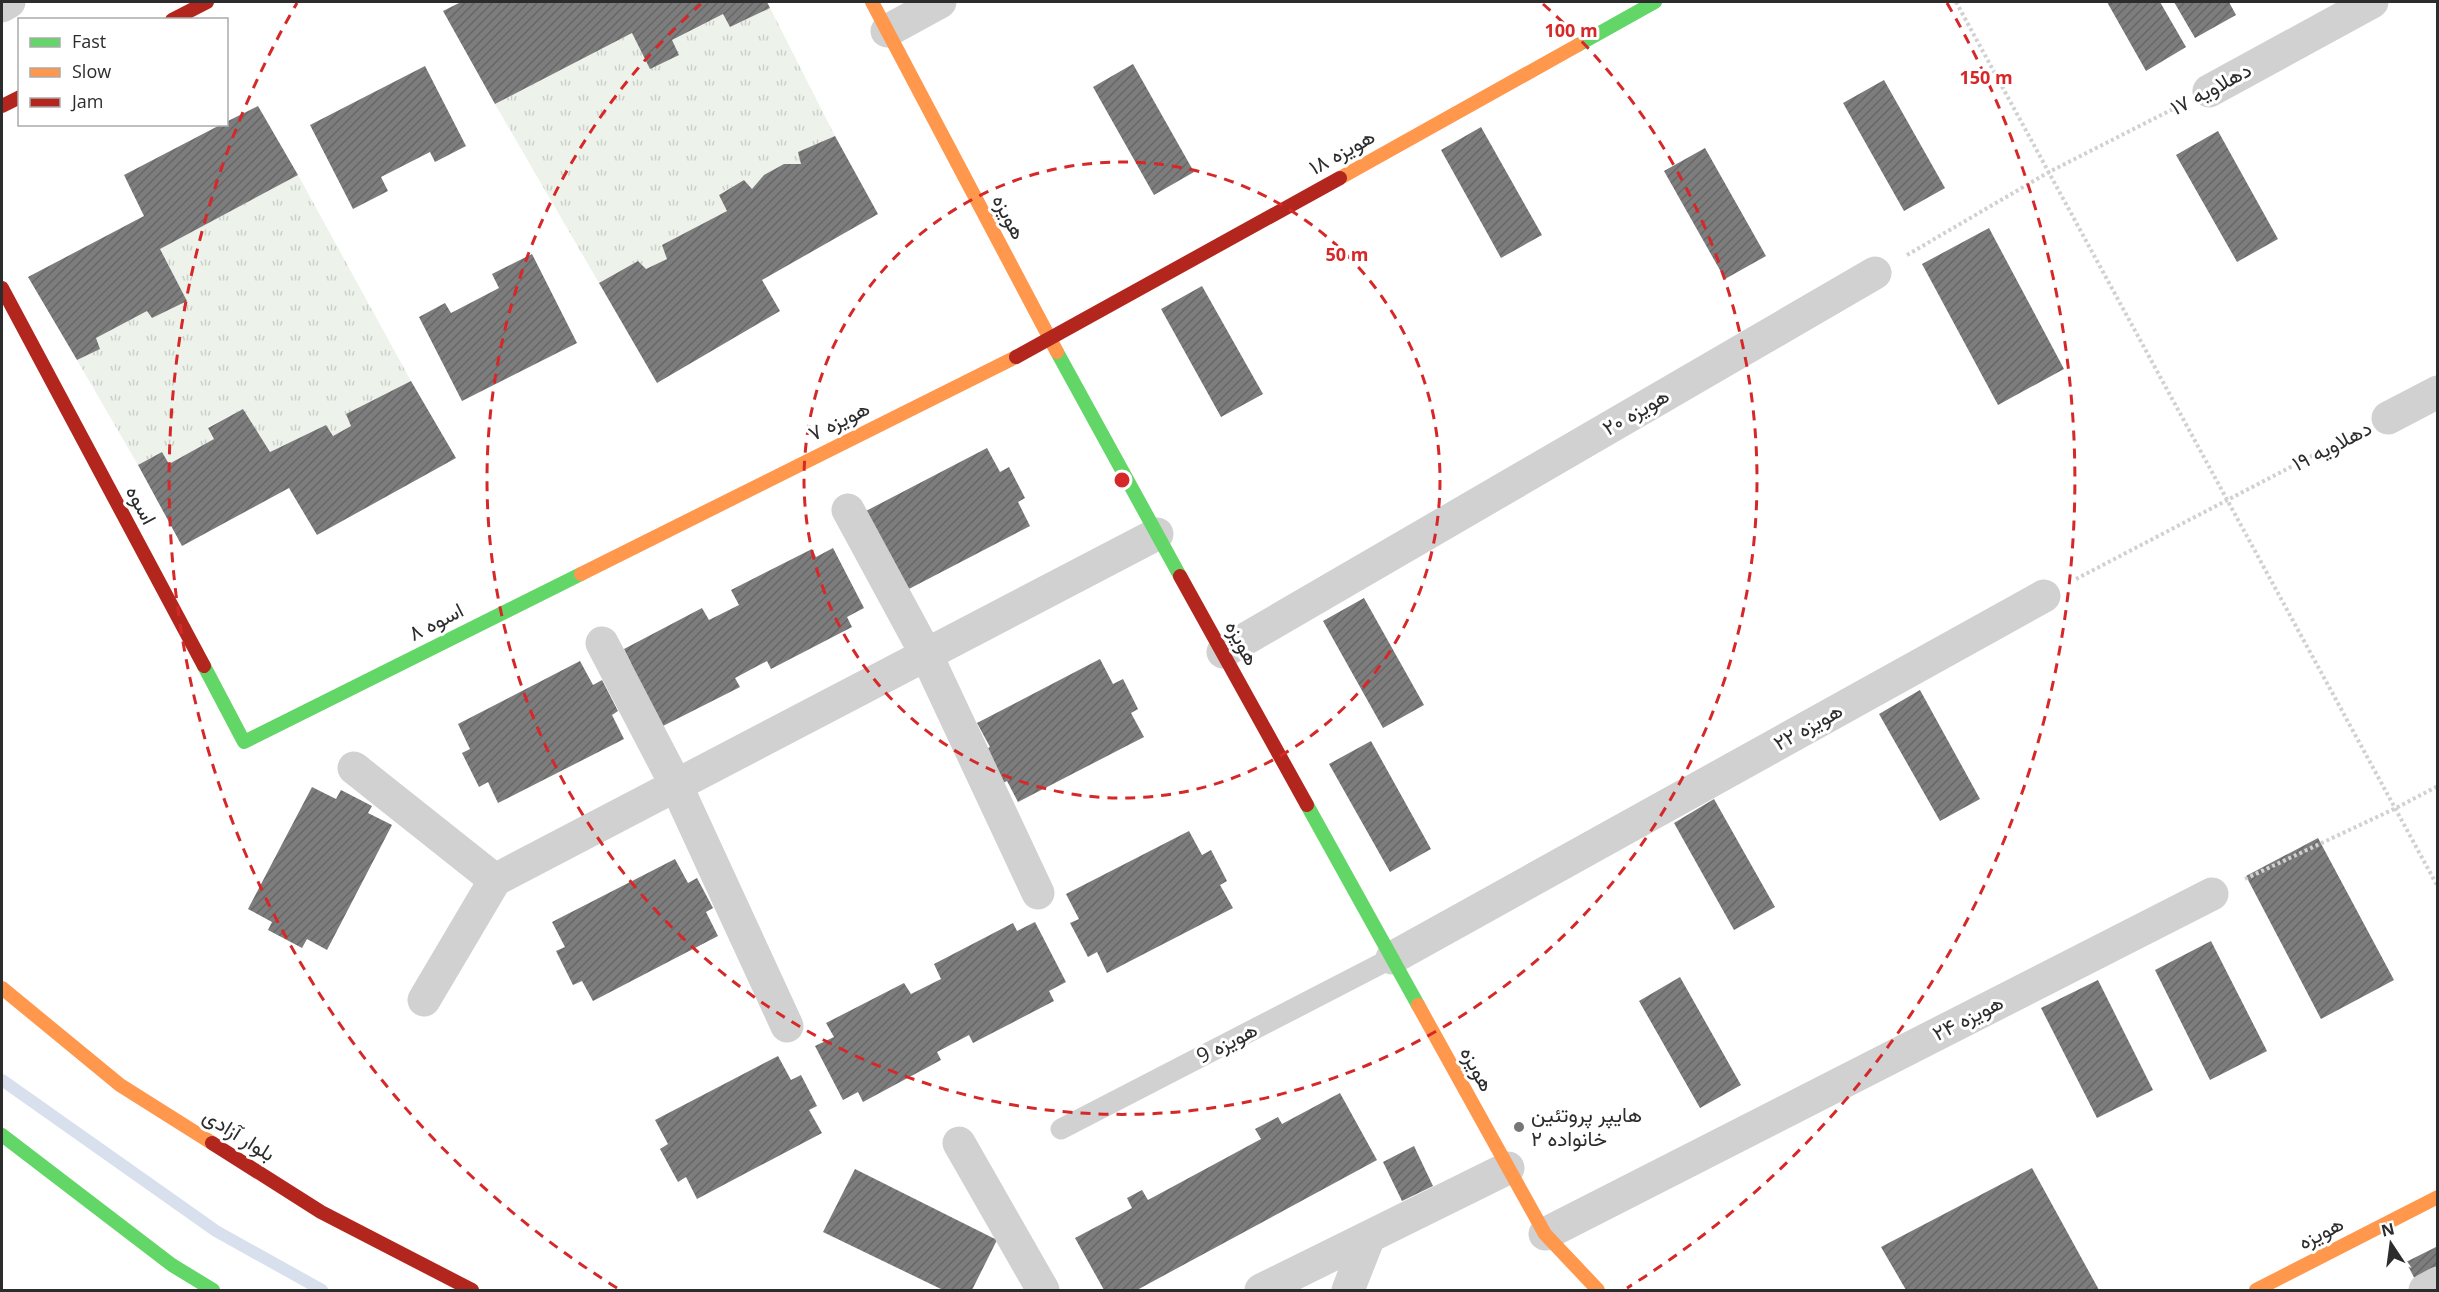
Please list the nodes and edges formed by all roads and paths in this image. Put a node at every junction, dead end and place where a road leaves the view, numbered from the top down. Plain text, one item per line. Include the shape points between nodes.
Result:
1 (9, 2) edge
2 (207, 2) edge
3 (872, 2) edge
4 (940, 2) edge
5 (1656, 2) edge
6 (1956, 2) edge
7 (2372, 2) edge
8 (2, 6) edge
9 (175, 18) edge
10 (887, 31) junction
11 (2210, 91) joint
12 (18, 98) edge
13 (2, 106) edge
14 (2049, 172) junction
15 (1875, 273) joint
16 (2, 288) edge
17 (1050, 339) junction
18 (2438, 392) edge
19 (2388, 418) joint
20 (2227, 499) junction
21 (848, 510) dead end
22 (1157, 534) junction
23 (647, 540) joint
24 (2044, 596) joint
25 (602, 642) dead end
26 (1223, 652) junction
27 (926, 654) junction
28 (244, 742) joint
29 (354, 768) dead end
30 (676, 785) junction
31 (2438, 786) edge
32 (2394, 809) junction
33 (495, 880) junction
34 (2438, 887) edge
35 (1038, 893) dead end
36 (2212, 894) joint
37 (1392, 958) junction
38 (2, 988) edge
39 (424, 1000) dead end
40 (788, 1026) dead end
41 (1061, 1129) dead end
42 (2, 1135) edge
43 (959, 1143) dead end
44 (1508, 1168) junction
45 (2438, 1197) edge
46 (1545, 1234) junction
47 (1370, 1237) junction
48 (2438, 1283) edge
49 (213, 1290) edge
50 (472, 1290) edge
51 (1042, 1290) edge
52 (1261, 1290) edge
53 (1348, 1290) edge
54 (1598, 1290) edge
55 (2256, 1290) edge
56 (2425, 1290) edge

1 - 8 street
2 - 9 street
3 - 10 street, هویزه
4 - 10 street
5 - 17 street, هویزه ‍۱۸
6 - 14 path
7 - 11 street, دهلاویه ۱۷
10 - 17 street, هویزه
11 - 14 path, دهلاویه ۱۷
12 - 13 street
14 - 15 path
14 - 20 path
15 - 26 street, هویزه ‍۲۰
16 - 28 street, اسوه
17 - 22 street, هویزه
17 - 23 street, هویزه ۷
18 - 19 street, دهلاویه ۱۹
19 - 20 path, دهلاویه ۱۹
20 - 24 path
20 - 32 path
21 - 27 street
22 - 26 street, هویزه
22 - 27 street
23 - 28 street, اسوه ۸
24 - 37 street, هویزه ‍۲۲
25 - 30 street
26 - 37 street, هویزه
27 - 30 street
27 - 35 street
29 - 33 street
30 - 33 street
30 - 40 street
31 - 32 path
32 - 34 path
32 - 36 path
33 - 39 street
36 - 46 street, هویزه ‍۲۴
37 - 41 lane, هویزه 9
37 - 44 street, هویزه
38 - 50 street, بلوار آزادی via 120,1085 321,1212
42 - 49 street via 172,1265
43 - 51 street
44 - 46 street, هویزه
44 - 47 street
45 - 55 street, هویزه
46 - 54 street, هویزه
47 - 52 street
47 - 53 street
48 - 56 street

